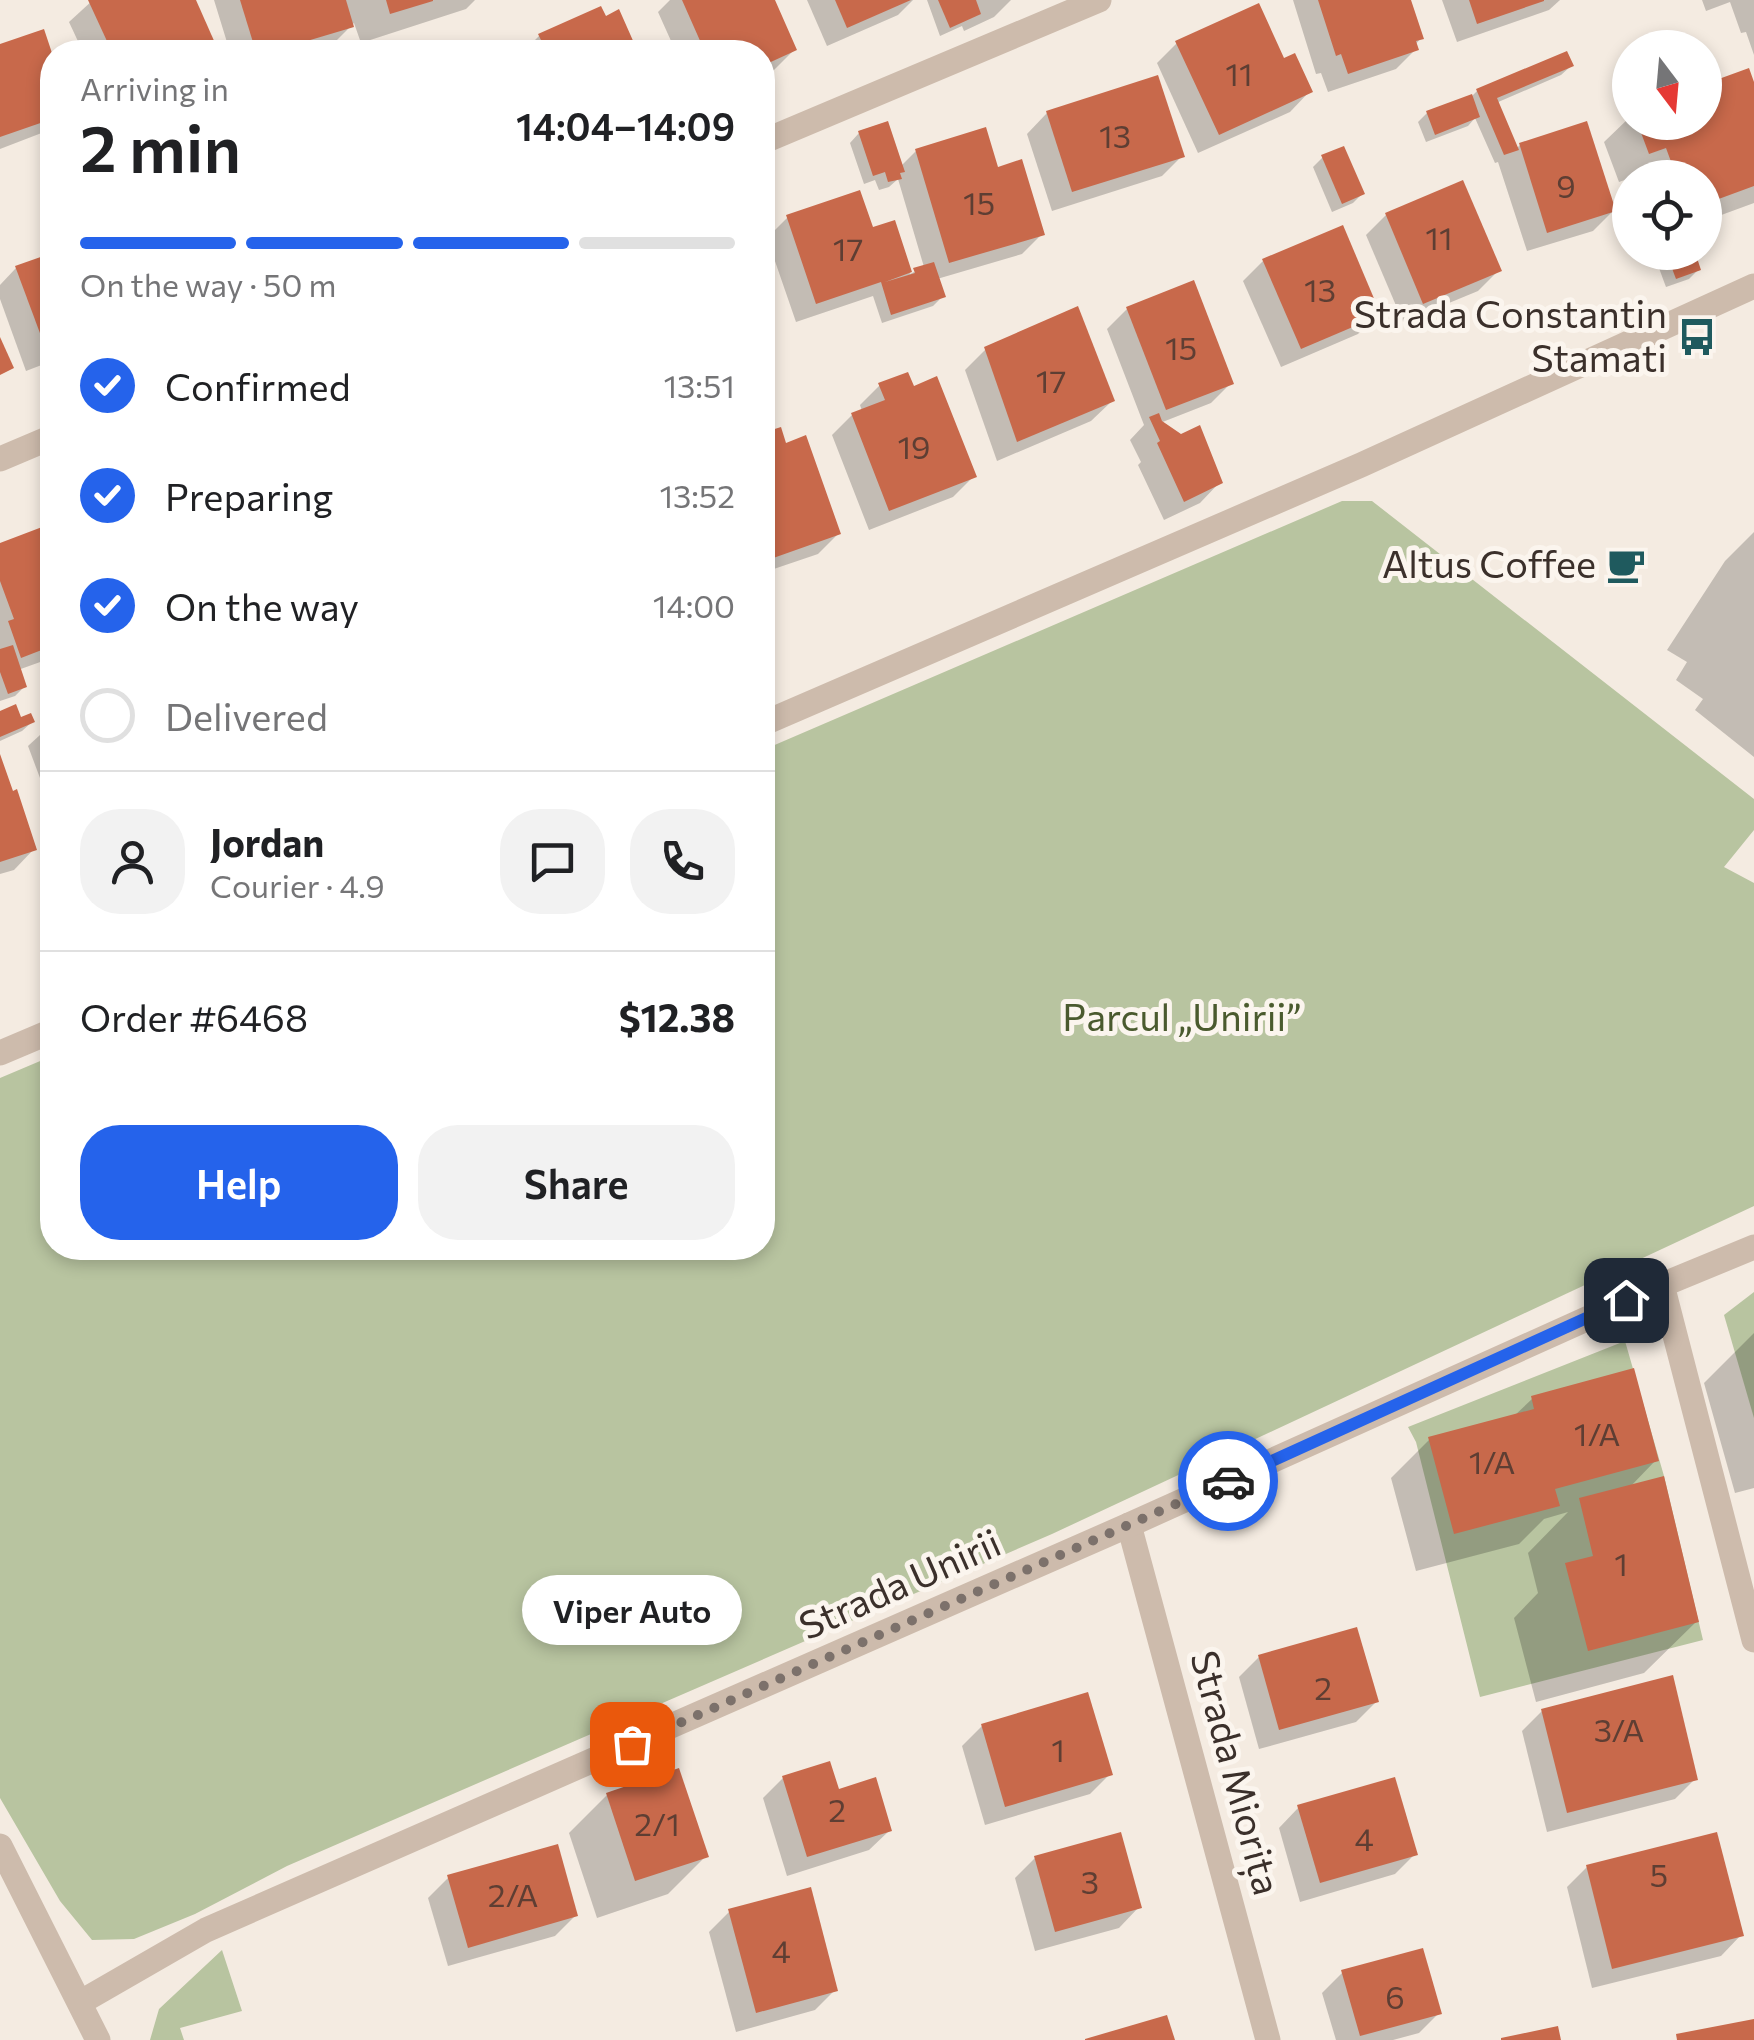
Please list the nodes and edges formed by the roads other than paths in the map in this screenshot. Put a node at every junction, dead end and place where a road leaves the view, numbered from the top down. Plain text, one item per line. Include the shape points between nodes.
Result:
1 (1099, 0) edge
2 (775, 137) edge
3 (1754, 286) edge
4 (40, 442) edge
5 (0, 458) edge
6 (775, 718) edge
7 (40, 1035) edge
8 (0, 1053) edge
9 (1754, 1247) edge
10 (1662, 1284) junction
11 (1129, 1525) junction
12 (1754, 1640) edge
13 (0, 1846) edge
14 (81, 2002) junction
15 (98, 2040) edge
16 (1268, 2040) edge

1 - 2 street
3 - 6 street
4 - 5 street
7 - 8 street
9 - 10 street, Strada Unirii
10 - 11 street, Strada Unirii
10 - 12 street
11 - 14 street, Strada Unirii via 206,1930
11 - 16 street, Strada Miorița
13 - 14 street
14 - 15 street

